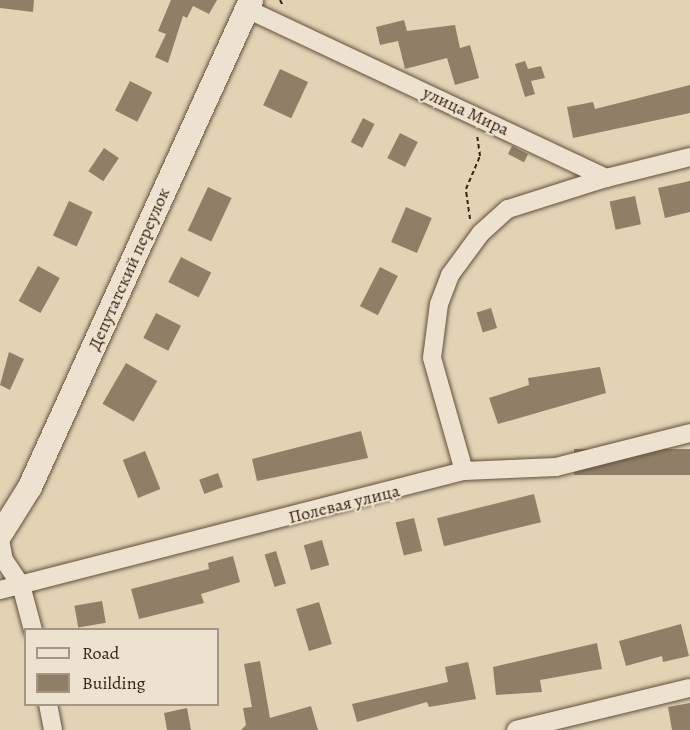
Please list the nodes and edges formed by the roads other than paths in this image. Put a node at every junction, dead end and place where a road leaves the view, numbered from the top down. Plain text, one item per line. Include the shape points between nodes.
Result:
1 (249, 4) edge
2 (690, 157) edge
3 (606, 178) junction
4 (690, 433) edge
5 (464, 471) junction
6 (0, 535) edge
7 (0, 540) edge
8 (21, 585) junction
9 (0, 590) edge
10 (32, 628) edge
11 (690, 688) edge
12 (48, 706) edge
13 (52, 730) edge
14 (516, 730) edge

1 - 3 street, улица Мира
1 - 6 street, Депутатский переулок via 30,487
2 - 3 street
3 - 5 street via 508,209 481,233 450,275 439,304 432,358
4 - 5 street, Полевая улица via 556,467
5 - 8 street, Полевая улица
7 - 8 street via 4,560
8 - 9 street, Полевая улица
8 - 10 street
11 - 14 street
12 - 13 street

